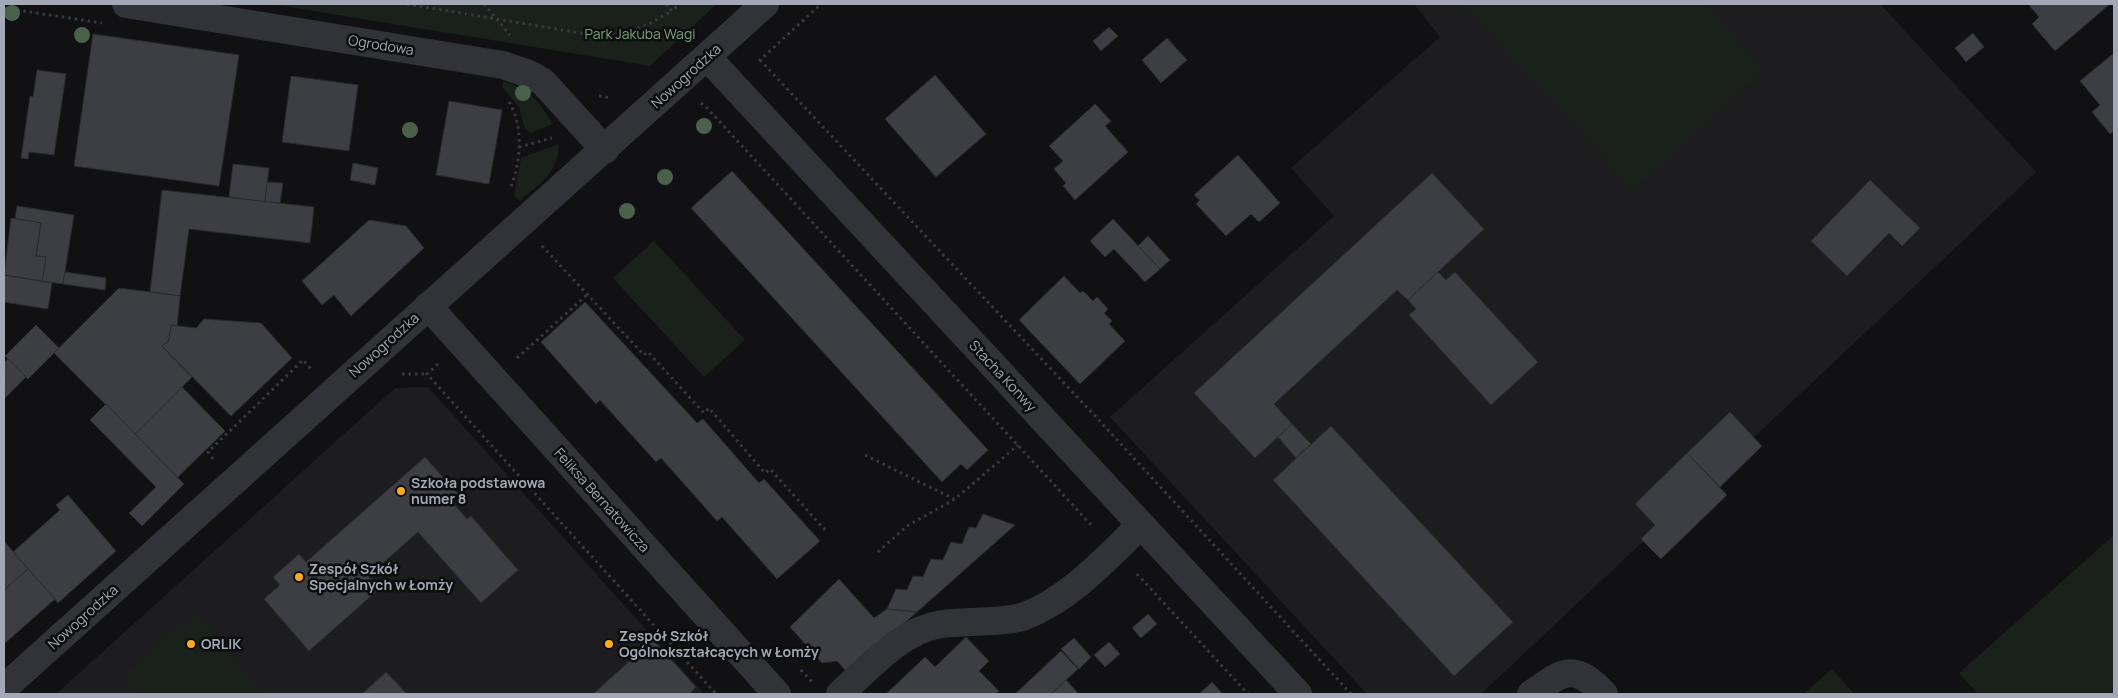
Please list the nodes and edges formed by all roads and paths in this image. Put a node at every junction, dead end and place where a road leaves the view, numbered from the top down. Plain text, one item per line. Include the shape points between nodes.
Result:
1 (126, 4) edge
2 (407, 4) edge
3 (484, 4) edge
4 (666, 4) edge
5 (679, 4) edge
6 (765, 4) edge
7 (821, 4) edge
8 (4, 8) edge
9 (672, 11) junction
10 (498, 19) junction
11 (107, 24) dead end
12 (511, 36) dead end
13 (707, 57) junction
14 (760, 60) junction
15 (734, 86) junction
16 (591, 92) dead end
17 (506, 96) dead end
18 (617, 98) dead end
19 (698, 104) dead end
20 (708, 109) junction
21 (605, 150) junction
22 (521, 223) junction
23 (588, 294) junction
24 (428, 306) junction
25 (462, 343) junction
26 (511, 351) dead end
27 (518, 358) junction
28 (524, 365) dead end
29 (316, 374) dead end
30 (1018, 444) junction
31 (865, 455) dead end
32 (217, 464) dead end
33 (955, 499) junction
34 (1141, 525) junction
35 (826, 532) dead end
36 (1114, 550) junction
37 (878, 552) dead end
38 (799, 668) dead end
39 (4, 688) edge
40 (829, 691) edge
41 (716, 694) edge
42 (777, 694) edge
43 (1248, 694) edge
44 (1298, 694) edge
45 (1351, 694) edge
46 (1531, 694) edge
47 (1604, 694) edge

1 - 21 street, Ogrodowa via 503,65 543,82
2 - 10 path
3 - 10 path
4 - 9 path
5 - 9 path
6 - 13 street, Nowogrodzka
7 - 14 path
8 - 11 path
9 - 10 path via 625,33 592,35
10 - 12 path
13 - 15 street, Stacha Konwy
13 - 21 street, Nowogrodzka
14 - 15 path
14 - 45 path
15 - 20 path
15 - 34 street, Stacha Konwy
16 - 18 path
17 - 22 path via 514,110 520,147 512,185 504,204
19 - 20 path via 702,103
20 - 30 path
21 - 22 street, Nowogrodzka
22 - 23 path
22 - 24 street, Nowogrodzka
23 - 27 path
23 - 35 path via 704,413 709,408 766,473 770,469
24 - 25 street, Feliksa Bernatowicza
24 - 39 street, Nowogrodzka
25 - 41 path via 427,374
25 - 42 street, Feliksa Bernatowicza
26 - 27 path
27 - 28 path
29 - 32 path via 303,360 208,452
30 - 33 path
30 - 36 path
31 - 33 path
33 - 37 path via 907,526
34 - 36 street
34 - 44 street, Stacha Konwy
36 - 40 street via 1073,588 1044,607 1023,617 920,628
36 - 43 path
38 - 40 path
46 - 47 street via 1565,672 1578,673

